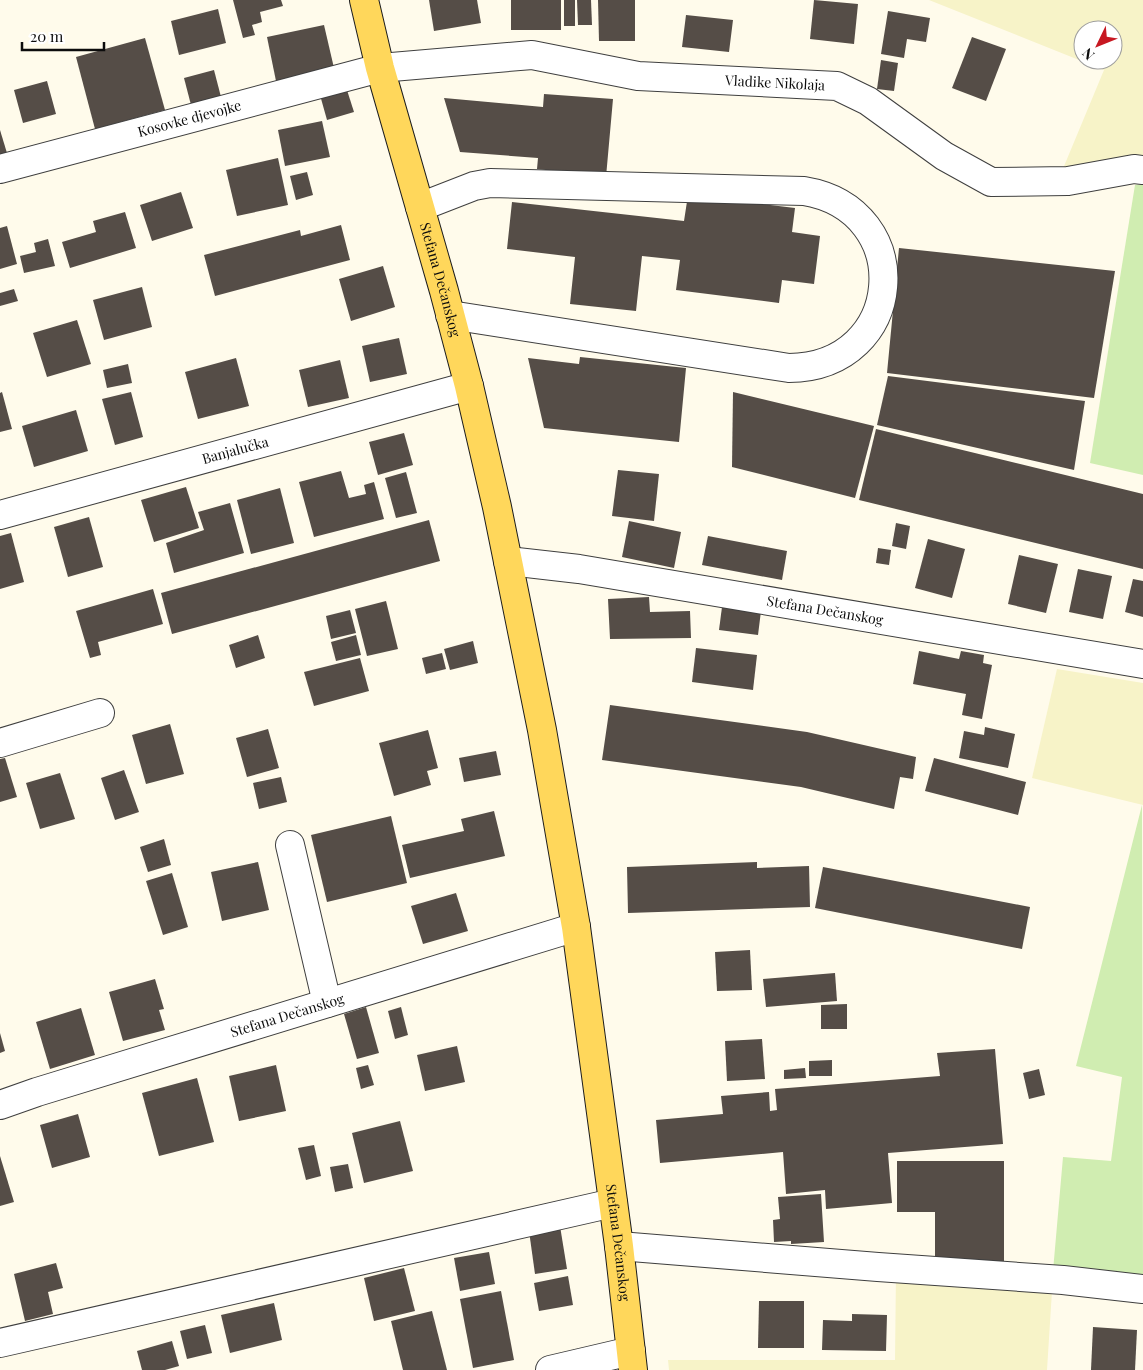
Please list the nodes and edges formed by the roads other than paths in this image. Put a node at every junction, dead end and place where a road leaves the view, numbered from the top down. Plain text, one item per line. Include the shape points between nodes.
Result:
1 (364, 0) edge
2 (380, 68) junction
3 (0, 169) edge
4 (1143, 170) edge
5 (420, 207) junction
6 (450, 315) junction
7 (469, 386) junction
8 (0, 514) edge
9 (508, 561) junction
10 (1143, 664) edge
11 (100, 713) dead end
12 (0, 743) edge
13 (290, 845) dead end
14 (576, 927) junction
15 (326, 1003) junction
16 (0, 1105) edge
17 (613, 1204) junction
18 (619, 1246) junction
19 (1143, 1289) edge
20 (0, 1343) edge
21 (632, 1361) edge
22 (550, 1370) edge

1 - 2 main road, Stefana Dečanskog
2 - 3 street, Kosovke djevojke
2 - 4 street, Vladike Nikolaja via 532,55 638,76 837,86 868,101 944,156 991,182 1068,181
2 - 5 main road, Stefana Dečanskog
5 - 6 main road, Stefana Dečanskog
5 - 6 street via 490,183 804,191 829,197 858,216 877,245 883,268 877,314 861,340 834,359 802,368
6 - 7 main road, Stefana Dečanskog
7 - 8 street, Banjalučka
7 - 9 main road, Stefana Dečanskog
9 - 10 street, Stefana Dečanskog via 588,570
9 - 14 main road, Stefana Dečanskog via 542,730
11 - 12 street
13 - 15 street
14 - 15 street, Stefana Dečanskog
14 - 17 main road, Stefana Dečanskog
15 - 16 street, Stefana Dečanskog
17 - 18 main road, Stefana Dečanskog
17 - 20 street
18 - 19 street
18 - 21 main road, Stefana Dečanskog
21 - 22 street, Stefana Dečanskog

